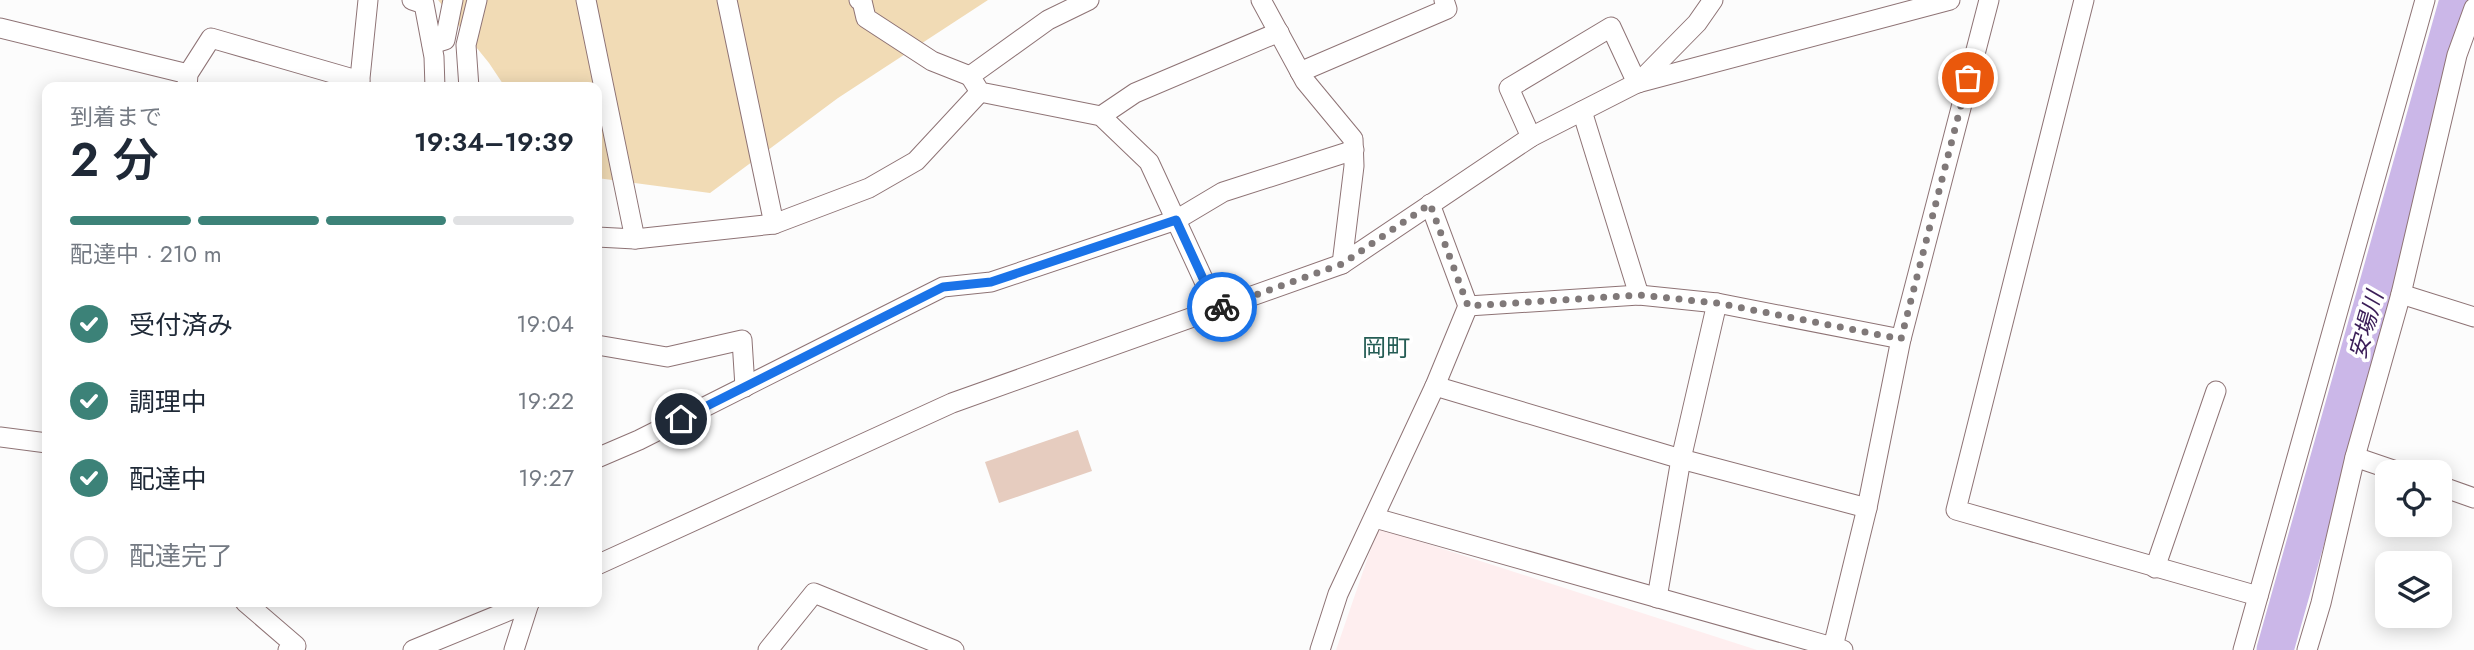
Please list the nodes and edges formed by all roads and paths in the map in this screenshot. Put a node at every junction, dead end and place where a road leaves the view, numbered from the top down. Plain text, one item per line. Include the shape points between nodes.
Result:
1 (368, 0) edge
2 (412, 0) edge
3 (453, 0) edge
4 (477, 0) edge
5 (586, 0) edge
6 (727, 0) edge
7 (859, 0) edge
8 (1089, 0) edge
9 (1261, 0) edge
10 (1444, 0) edge
11 (1713, 0) edge
12 (1950, 0) edge
13 (1989, 0) edge
14 (2084, 0) edge
15 (2425, 0) edge
16 (2474, 8) edge
17 (0, 28) edge
18 (1279, 32) junction
19 (432, 44) junction
20 (1300, 72) junction
21 (188, 81) edge
22 (353, 82) edge
23 (359, 82) edge
24 (435, 82) edge
25 (469, 82) edge
26 (1637, 83) junction
27 (975, 84) junction
28 (1582, 111) junction
29 (1101, 116) junction
30 (1531, 137) junction
31 (1353, 150) junction
32 (1430, 204) junction
33 (1176, 220) junction
34 (774, 224) junction
35 (602, 237) edge
36 (635, 239) junction
37 (1342, 264) junction
38 (2401, 294) junction
39 (1639, 295) junction
40 (1717, 303) junction
41 (1468, 306) junction
42 (1217, 309) junction
43 (2474, 317) edge
44 (1901, 339) junction
45 (602, 346) edge
46 (1436, 386) junction
47 (745, 387) junction
48 (2216, 391) dead end
49 (0, 437) edge
50 (42, 442) edge
51 (602, 456) edge
52 (2355, 457) junction
53 (1681, 459) junction
54 (2375, 464) edge
55 (2452, 490) edge
56 (2474, 498) edge
57 (1867, 508) junction
58 (1375, 518) junction
59 (602, 563) edge
60 (2155, 568) junction
61 (2258, 596) junction
62 (1657, 597) junction
63 (251, 607) edge
64 (518, 607) edge
65 (528, 607) edge
66 (1838, 649) edge
67 (288, 650) edge
68 (412, 650) edge
69 (514, 650) edge
70 (768, 650) edge
71 (954, 650) edge
72 (1320, 650) edge
73 (2243, 650) edge
74 (2307, 650) edge

1 - 23 street
2 - 19 street via 424,4
3 - 19 street via 445,40
4 - 25 street via 467,45
5 - 36 street
6 - 34 street
7 - 27 street via 866,18
8 - 27 street via 1048,20
9 - 18 street
10 - 20 street via 1447,9
11 - 26 street via 1697,23
12 - 26 street
13 - 44 street
14 - 60 street via 1956,510
15 - 61 street
16 - 38 street via 2457,55
17 - 21 street
18 - 20 street
18 - 29 street via 1135,93
19 - 24 street
20 - 31 street via 1353,139
21 - 22 street via 211,38
26 - 28 street
26 - 30 street via 1611,27 1509,88
27 - 29 street
27 - 34 street via 916,161 869,188
28 - 30 street
28 - 39 street
29 - 33 street via 1149,162
30 - 32 street
31 - 33 street via 1223,192
31 - 37 street
32 - 37 street
32 - 41 street
33 - 42 street
33 - 47 street via 991,282 943,287
34 - 36 street
35 - 36 street
37 - 42 street
38 - 43 street
38 - 52 street
39 - 40 street
39 - 41 street
40 - 44 street
40 - 53 street
41 - 46 street
42 - 59 street via 952,403
44 - 57 street
45 - 47 street via 667,357 742,340
46 - 53 street
46 - 58 street
47 - 51 street
48 - 60 street
49 - 50 street
52 - 54 street
52 - 74 street
53 - 57 street
53 - 62 street
55 - 56 street
57 - 66 street
58 - 62 street
58 - 72 street via 1338,594
60 - 61 street
61 - 73 street
62 - 66 street
63 - 67 street via 296,646
64 - 68 street
65 - 69 street
70 - 71 street via 814,593

